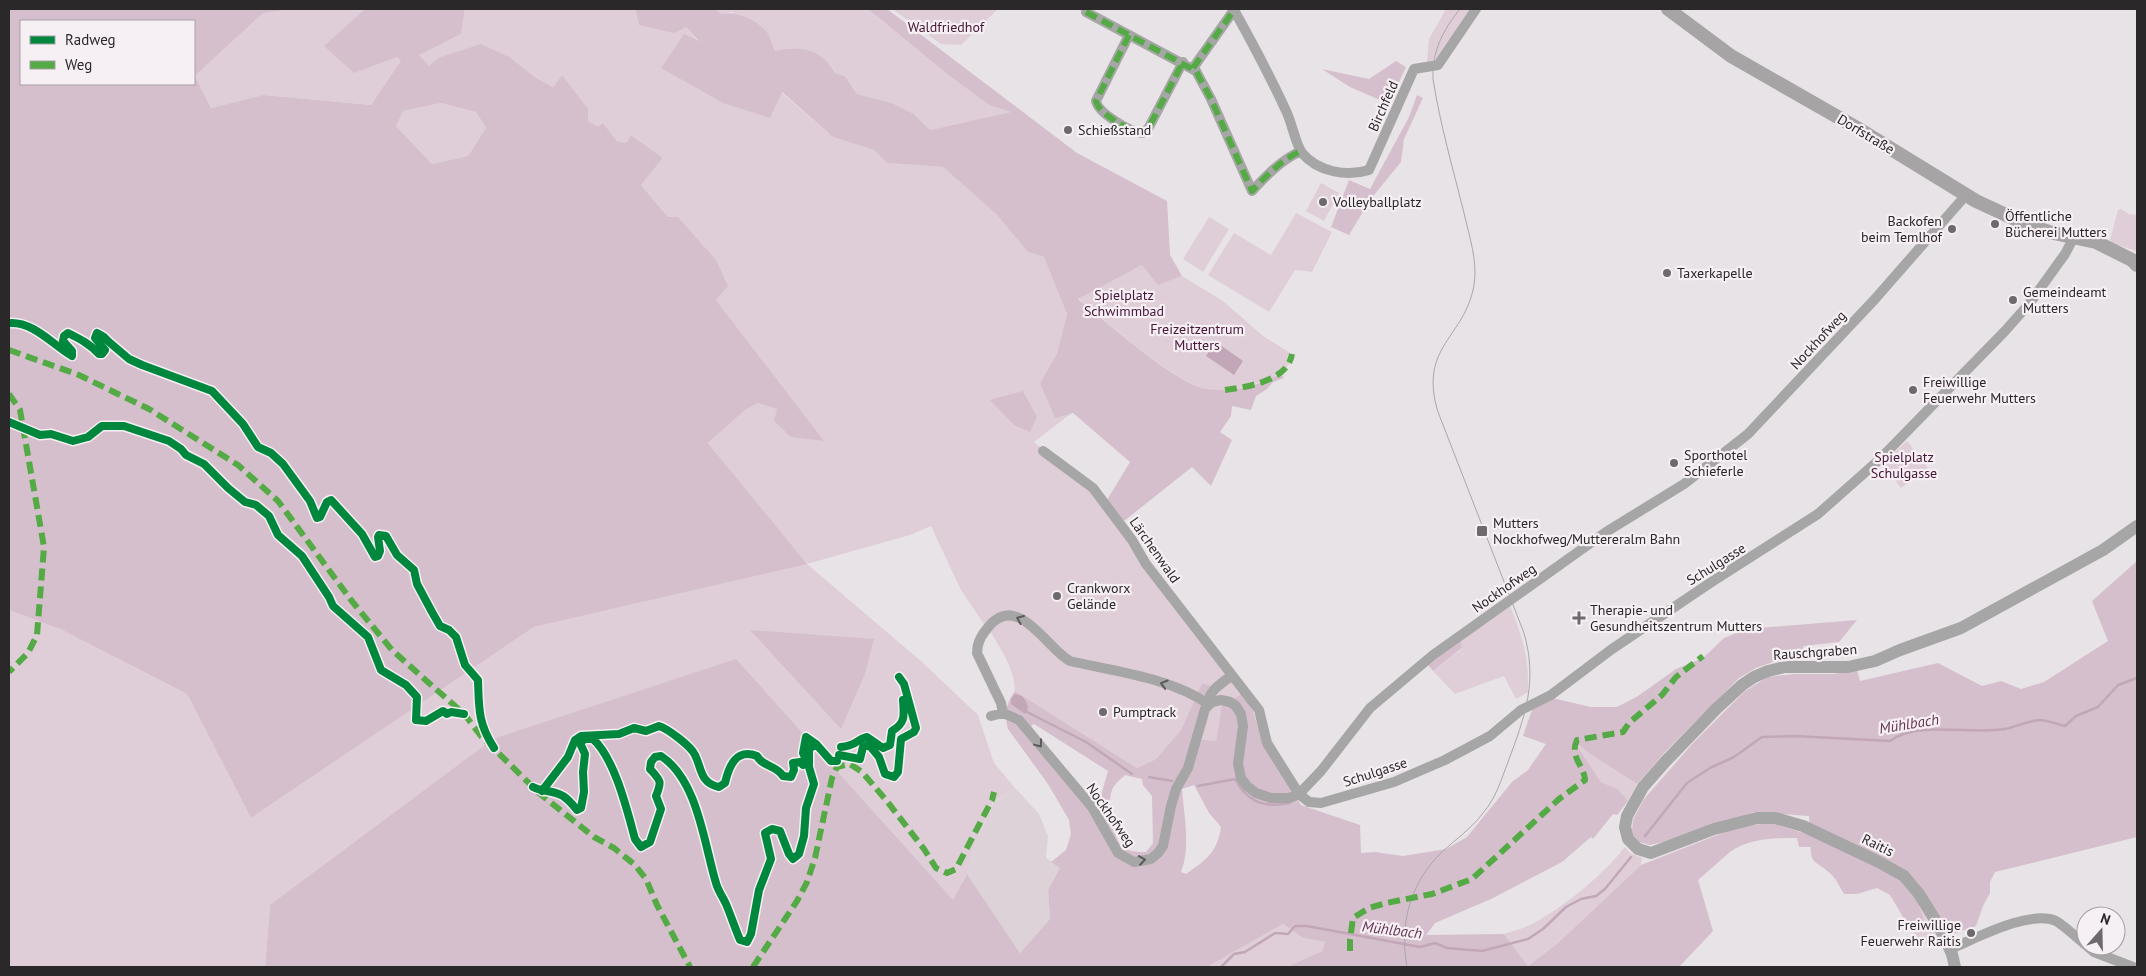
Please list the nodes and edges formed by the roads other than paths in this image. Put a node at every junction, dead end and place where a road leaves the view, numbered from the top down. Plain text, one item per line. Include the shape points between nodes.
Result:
1 (1233, 9) edge
2 (1476, 9) edge
3 (1668, 9) edge
4 (1086, 12) dead end
5 (1130, 35) junction
6 (1183, 62) junction
7 (1194, 68) junction
8 (1301, 151) junction
9 (1966, 195) junction
10 (2074, 237) junction
11 (2135, 262) edge
12 (1043, 451) dead end
13 (2137, 526) edge
14 (1231, 676) junction
15 (1208, 704) junction
16 (1003, 713) junction
17 (991, 716) dead end
18 (1299, 794) junction
19 (1756, 818) joint
20 (2076, 937) edge
21 (1950, 949) junction
22 (2104, 956) edge
23 (1955, 967) edge
24 (2133, 967) edge

1 - 7 street
1 - 8 street via 1273,83
2 - 8 street, Birchfeld via 1438,65 1414,69 1369,170 1343,174 1319,166
3 - 9 main road, Dorfstraße via 1738,60
4 - 5 street
5 - 6 street
5 - 6 street via 1096,101 1102,111 1131,130 1142,133 1148,129
6 - 7 street
7 - 8 street via 1252,191 1275,167
9 - 10 main road, Dorfstraße via 2017,220
9 - 18 street, Nockhofweg via 1875,299 1748,434 1684,484 1606,532 1433,655 1370,708
10 - 11 main road, Dorfstraße via 2096,242
10 - 18 street, Schulgasse via 2029,304 1878,460 1817,516 1682,602 1550,695 1520,710 1490,736 1394,782 1317,804
12 - 14 street, Lärchenwald via 1093,488
13 - 19 street, Rauschgraben via 2103,550 1961,628 1875,661 1848,667 1785,667 1754,677 1717,708 1643,787 1627,816 1626,833 1632,844 1651,853 1714,829
14 - 15 street via 1214,690
14 - 18 street, Lärchenwald via 1259,710 1267,743
15 -> 16 street via 1167,685 1070,661 1030,624 1016,617 1004,617 994,621 979,640 978,653
16 -> 15 street, Nockhofweg via 1019,720 1028,729 1092,807 1118,853 1129,861 1138,862 1151,859 1164,846 1171,806 1188,768
15 - 18 street via 1226,700 1234,704 1241,714 1243,726 1238,764 1241,778 1248,786 1256,793 1271,798 1289,798
16 - 17 street
19 - 21 street, Raitis via 1775,818 1803,826 1896,870 1919,894
20 - 21 street via 2055,921 2023,920
21 - 23 street, Raitis
22 - 24 street

